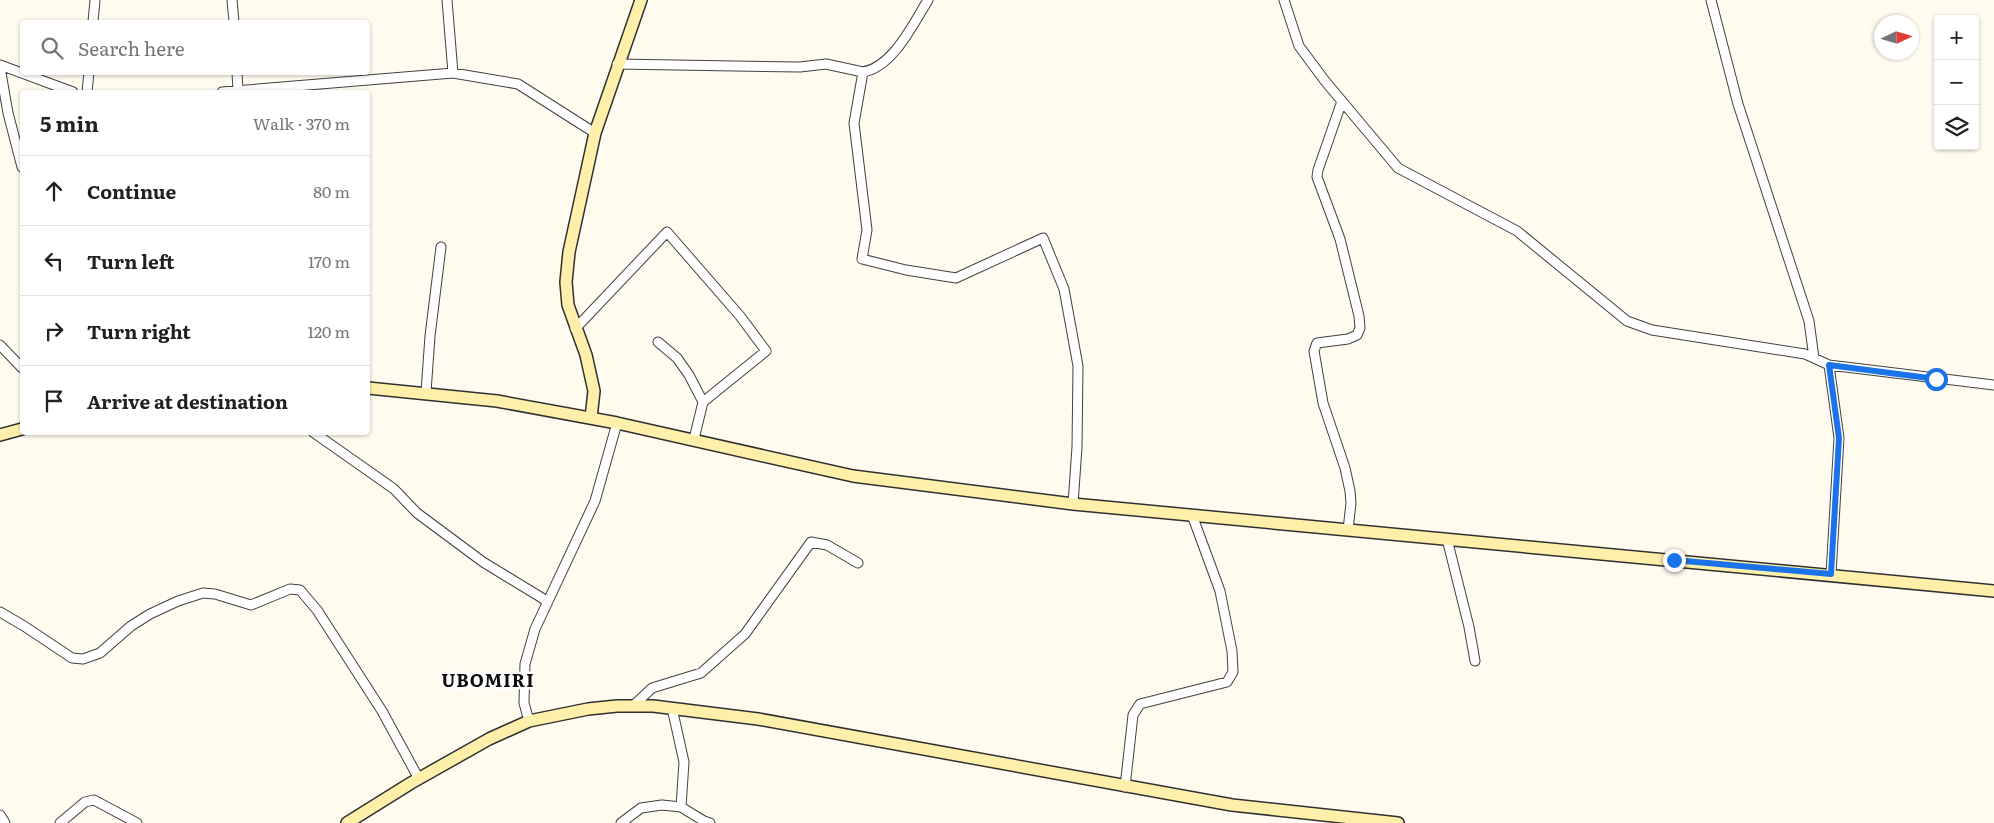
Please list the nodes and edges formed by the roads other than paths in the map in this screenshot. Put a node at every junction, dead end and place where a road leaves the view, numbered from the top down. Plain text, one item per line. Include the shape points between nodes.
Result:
1 (95, 0) edge
2 (232, 0) edge
3 (447, 0) edge
4 (641, 0) edge
5 (928, 0) edge
6 (1284, 0) edge
7 (1711, 0) edge
8 (93, 20) edge
9 (234, 20) edge
10 (617, 64) junction
11 (0, 66) edge
12 (453, 72) junction
13 (863, 72) junction
14 (20, 73) edge
15 (25, 75) edge
16 (88, 75) edge
17 (237, 75) edge
18 (66, 90) edge
19 (87, 90) edge
20 (238, 90) edge
21 (249, 90) edge
22 (1342, 101) junction
23 (595, 133) junction
24 (20, 159) edge
25 (441, 247) dead end
26 (575, 329) junction
27 (658, 342) dead end
28 (0, 346) edge
29 (1814, 358) junction
30 (1829, 365) junction
31 (20, 366) edge
32 (1994, 386) edge
33 (370, 388) edge
34 (426, 392) junction
35 (703, 402) junction
36 (592, 418) junction
37 (617, 423) junction
38 (20, 429) edge
39 (0, 435) edge
40 (317, 435) edge
41 (694, 439) junction
42 (1073, 504) junction
43 (1192, 515) junction
44 (1348, 530) junction
45 (1448, 539) junction
46 (858, 563) dead end
47 (1831, 574) junction
48 (1994, 590) edge
49 (547, 601) junction
50 (0, 612) edge
51 (1475, 661) dead end
52 (633, 706) junction
53 (672, 708) junction
54 (529, 721) junction
55 (419, 779) junction
56 (1125, 787) junction
57 (681, 807) junction
58 (0, 815) edge
59 (6, 823) edge
60 (60, 823) edge
61 (137, 823) edge
62 (347, 823) edge
63 (621, 823) edge
64 (710, 823) edge
65 (1398, 823) edge

1 - 8 street
2 - 9 street
3 - 12 street
4 - 10 main road
5 - 13 street via 887,60
6 - 22 street via 1299,46
7 - 29 street via 1738,104 1809,321
10 - 13 street via 800,67 826,64
10 - 23 main road
11 - 14 street
11 - 24 street
12 - 21 street
12 - 23 street via 518,84
13 - 42 street via 854,124 867,230 862,259 956,278 1043,238 1064,289 1078,366
15 - 18 street
16 - 19 street
17 - 20 street
22 - 29 street via 1398,168 1517,232 1627,321 1652,330 1806,354
22 - 44 street via 1317,177 1340,239 1360,316 1360,328 1357,335 1348,339 1317,343 1314,351 1323,403 1350,491
23 - 26 main road via 569,252 566,282
25 - 34 street
26 - 35 street via 667,232 766,351
26 - 36 main road via 586,354 594,391
27 - 35 street via 677,358
28 - 31 street
29 - 30 street
30 - 32 street
30 - 47 street via 1839,438
33 - 34 main road
34 - 36 main road
35 - 41 street
36 - 37 main road
37 - 41 main road
37 - 49 street via 595,501
38 - 39 main road
40 - 49 street via 394,489 417,513 483,562
41 - 42 main road via 853,476
42 - 43 main road
43 - 44 main road
43 - 56 street via 1220,591 1233,672 1227,682 1140,704 1133,715
44 - 45 main road
45 - 47 main road
45 - 51 street
46 - 52 street via 827,545 811,542 745,634 701,673 652,688
47 - 48 main road
49 - 54 street via 535,629 526,664 524,703
50 - 55 street via 72,658 83,659 100,653 150,614 203,593 251,605 290,589 300,590 317,610 382,711
52 - 53 main road
52 - 54 main road via 588,709
53 - 56 main road via 758,719
53 - 57 street via 684,762
54 - 55 main road via 489,739
55 - 62 main road
56 - 65 main road via 1232,805
57 - 63 street via 641,808
57 - 64 street
58 - 59 street
60 - 61 street via 85,802 94,800

